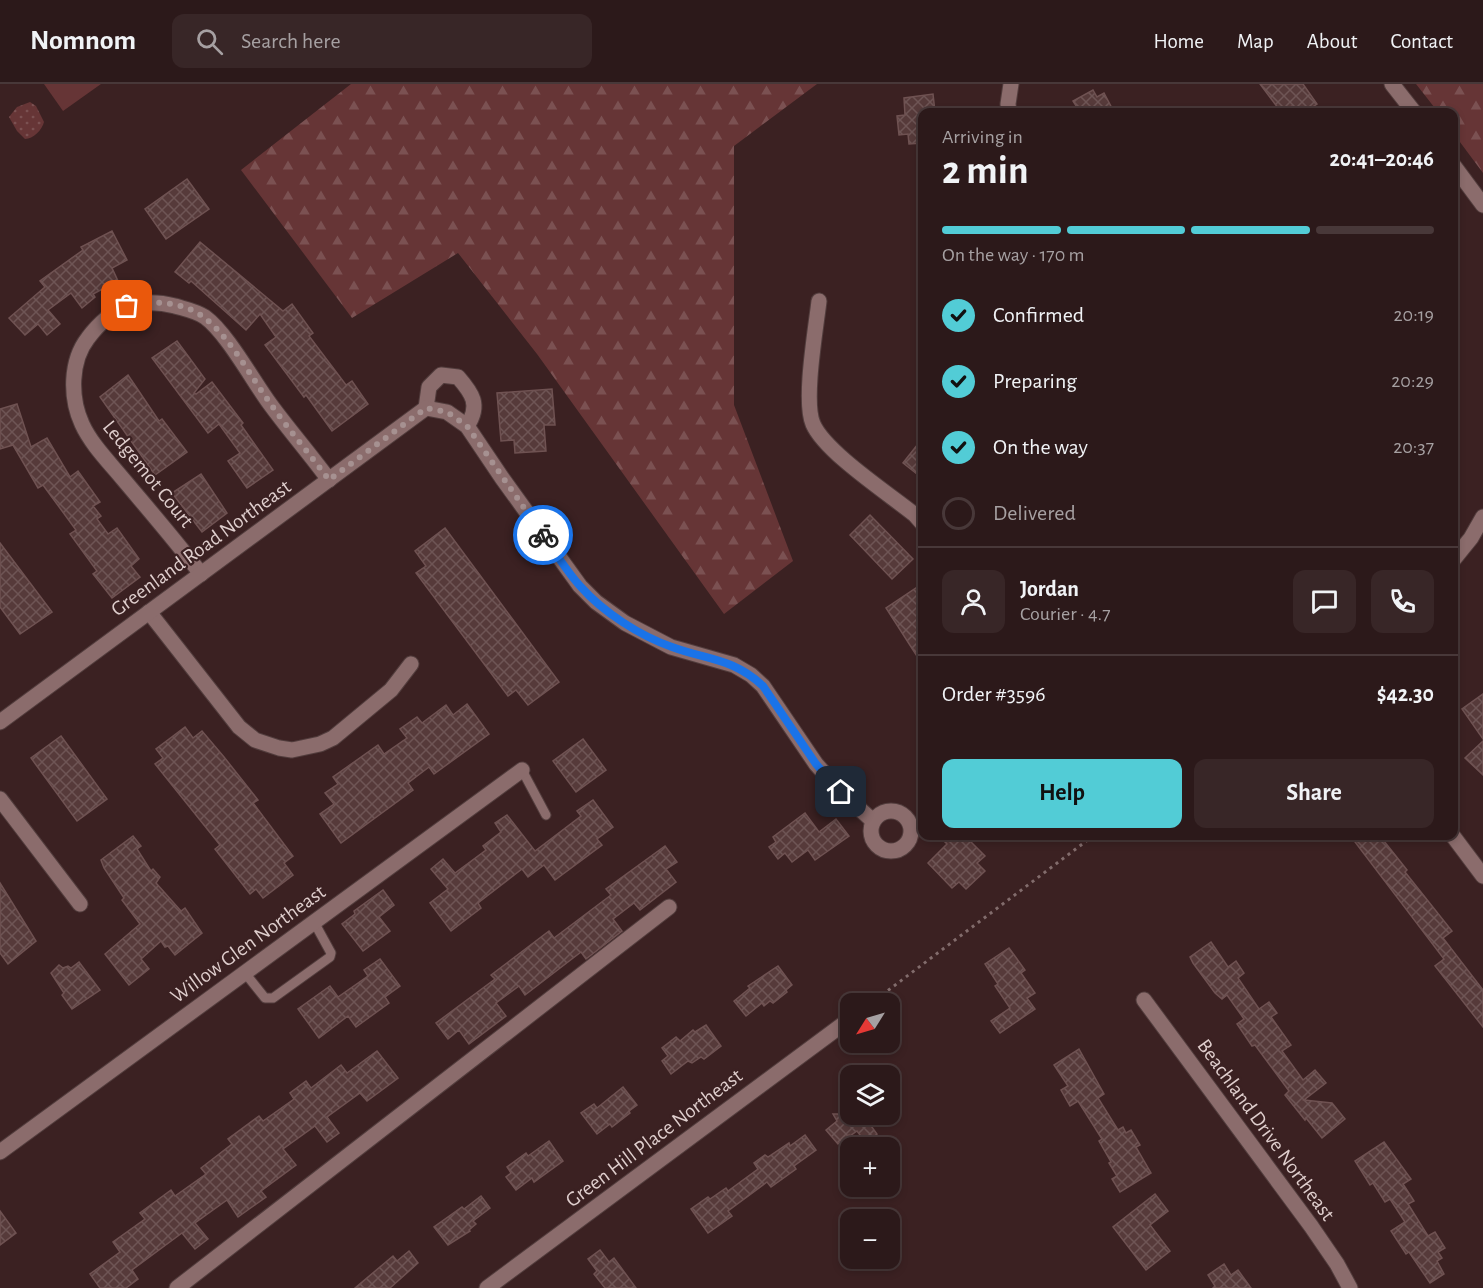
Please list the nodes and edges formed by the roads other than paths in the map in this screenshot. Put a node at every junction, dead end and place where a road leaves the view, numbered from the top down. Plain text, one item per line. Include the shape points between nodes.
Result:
1 (1011, 84) edge
2 (1392, 84) edge
3 (1009, 108) edge
4 (1411, 108) edge
5 (1458, 171) edge
6 (1483, 205) edge
7 (819, 301) dead end
8 (426, 408) junction
9 (467, 426) junction
10 (329, 480) junction
11 (1483, 517) edge
12 (918, 520) edge
13 (1458, 554) edge
14 (201, 574) junction
15 (149, 612) junction
16 (411, 664) dead end
17 (0, 722) edge
18 (522, 770) joint
19 (0, 799) edge
20 (546, 814) dead end
21 (916, 819) edge
22 (873, 821) junction
23 (1456, 840) edge
24 (1483, 876) edge
25 (80, 904) dead end
26 (669, 907) dead end
27 (314, 922) junction
28 (245, 973) junction
29 (1144, 1000) dead end
30 (840, 1027) edge
31 (0, 1152) edge
32 (504, 1283) edge
33 (177, 1288) edge
34 (487, 1288) edge
35 (1350, 1288) edge

1 - 3 street
2 - 4 street
5 - 6 street
7 - 12 street via 809,407 814,426 831,448
8 - 9 street via 447,412
8 - 9 street via 429,387 441,375 458,377 475,405
8 - 10 street, Greenland Road Northeast
9 - 22 street via 580,586 625,624 671,647 734,665 751,675 763,686 816,764
10 - 14 street, Greenland Road Northeast
10 - 14 street, Ledgemot Court via 222,335 205,318 192,310 146,302 111,315 95,328 77,356 74,393 80,419 106,459
11 - 13 street
14 - 15 street, Greenland Road Northeast
15 - 16 street via 239,727 255,740 279,748 306,748 333,738 391,690
15 - 17 street, Greenland Road Northeast
18 - 20 lane
18 - 27 street, Willow Glen Northeast
19 - 25 street
21 - 22 street via 891,811
21 - 22 street via 906,843 894,851 874,843
23 - 24 street
26 - 33 street
27 - 28 street, Willow Glen Northeast
27 - 28 lane via 330,957 273,998 265,998
28 - 31 street, Willow Glen Northeast
29 - 35 street, Beachland Drive Northeast via 1311,1226
30 - 32 street, Green Hill Place Northeast
32 - 34 street, Green Hill Place Northeast

